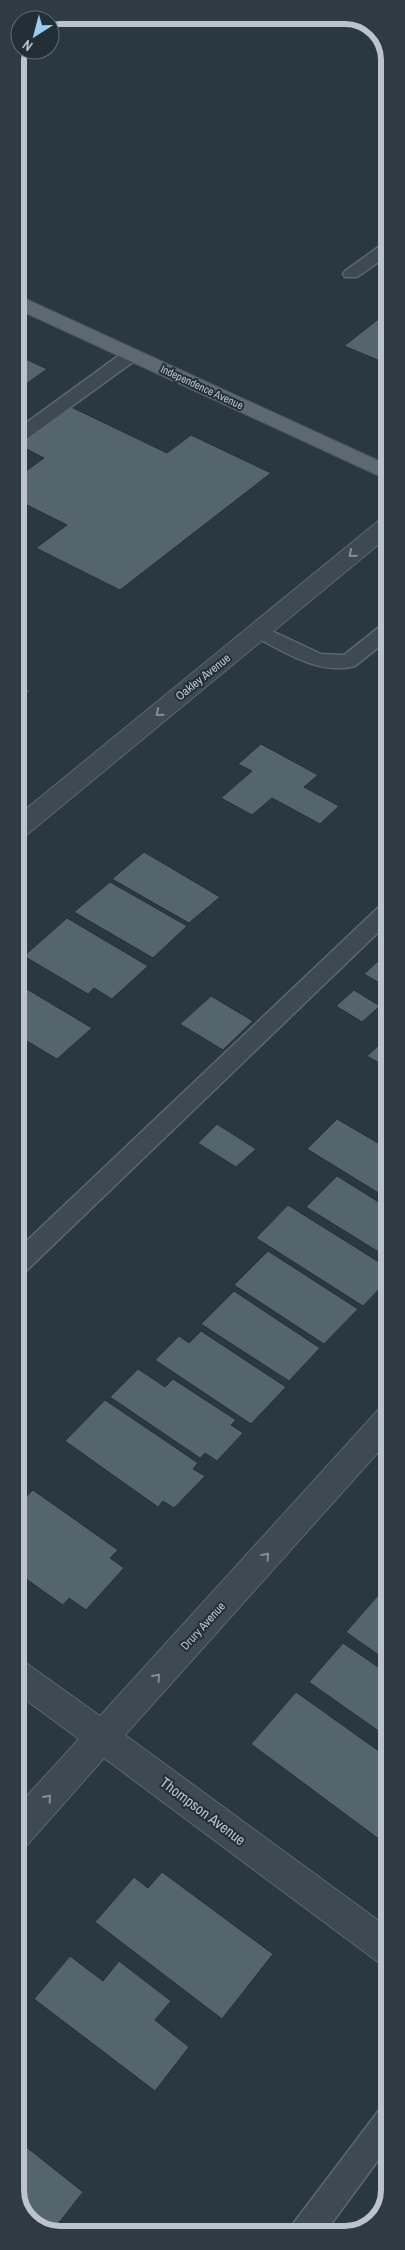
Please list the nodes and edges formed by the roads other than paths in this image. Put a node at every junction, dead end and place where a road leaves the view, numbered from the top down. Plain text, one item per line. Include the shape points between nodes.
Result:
1 (381, 252) edge
2 (351, 274) dead end
3 (24, 304) edge
4 (131, 354) junction
5 (24, 431) edge
6 (381, 470) edge
7 (381, 530) edge
8 (259, 631) junction
9 (381, 635) edge
10 (24, 824) edge
11 (381, 917) edge
12 (24, 1258) edge
13 (381, 1428) edge
14 (24, 1680) edge
15 (103, 1738) junction
16 (24, 1824) edge
17 (381, 1943) edge
18 (381, 2131) edge
19 (311, 2226) edge

1 - 2 lane
3 - 4 main road, Independence Avenue
4 - 5 lane
4 - 6 main road, Independence Avenue
7 -> 8 street, Oakley Avenue
8 - 9 lane via 317,660 348,662
8 -> 10 street, Oakley Avenue
11 - 12 lane
15 -> 13 street, Drury Avenue
14 - 15 street, Thompson Avenue
16 -> 15 street, Drury Avenue
15 - 17 street, Thompson Avenue
18 - 19 lane

